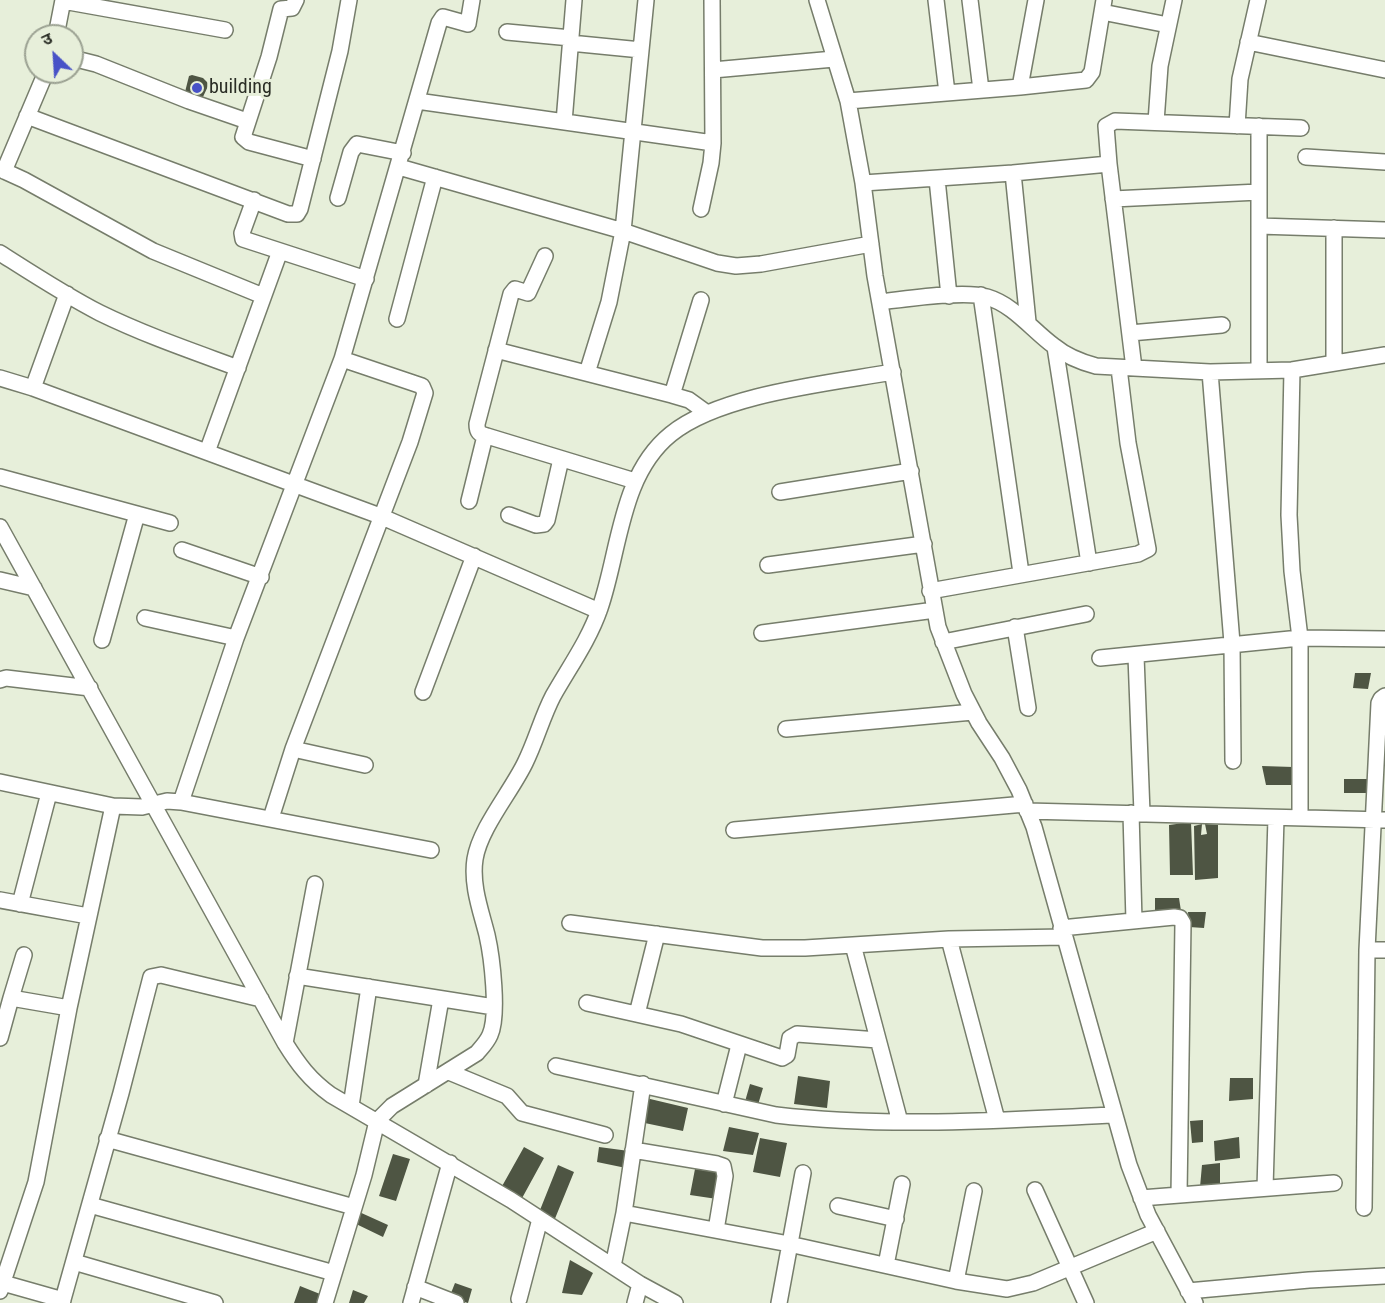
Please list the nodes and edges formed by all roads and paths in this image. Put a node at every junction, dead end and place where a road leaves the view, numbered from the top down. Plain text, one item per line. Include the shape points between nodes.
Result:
1 (296, 0) edge
2 (349, 0) edge
3 (472, 0) edge
4 (574, 0) edge
5 (646, 0) edge
6 (712, 0) edge
7 (817, 0) edge
8 (936, 0) edge
9 (970, 0) edge
10 (1036, 0) edge
11 (1174, 0) edge
12 (1258, 0) edge
13 (63, 1) edge
14 (1103, 6) edge
15 (58, 24) edge
16 (1168, 25) junction
17 (225, 30) dead end
18 (507, 32) dead end
19 (571, 41) junction
20 (1248, 42) junction
21 (641, 50) junction
22 (834, 59) junction
23 (84, 61) edge
24 (713, 69) junction
25 (1385, 70) edge
26 (41, 84) edge
27 (1020, 87) junction
28 (981, 90) junction
29 (947, 93) junction
30 (417, 101) junction
31 (848, 101) junction
32 (27, 116) junction
33 (248, 121) junction
34 (564, 122) junction
35 (1156, 122) junction
36 (1238, 126) junction
37 (1259, 126) junction
38 (1301, 128) dead end
39 (633, 132) junction
40 (713, 142) junction
41 (1306, 158) dead end
42 (313, 159) junction
43 (401, 160) junction
44 (1385, 162) edge
45 (1109, 164) junction
46 (2, 170) edge
47 (1013, 173) junction
48 (435, 177) junction
49 (937, 178) junction
50 (863, 183) junction
51 (1259, 192) junction
52 (338, 198) dead end
53 (1113, 199) junction
54 (254, 200) junction
55 (700, 209) dead end
56 (1259, 226) junction
57 (1334, 228) junction
58 (1385, 230) edge
59 (623, 231) junction
60 (871, 244) junction
61 (280, 251) junction
62 (0, 254) edge
63 (545, 256) dead end
64 (366, 279) junction
65 (67, 294) junction
66 (981, 295) junction
67 (263, 296) junction
68 (949, 296) junction
69 (701, 300) dead end
70 (880, 302) junction
71 (397, 319) dead end
72 (1028, 322) junction
73 (1222, 325) dead end
74 (1130, 333) junction
75 (1054, 347) junction
76 (496, 350) junction
77 (1385, 355) edge
78 (342, 359) junction
79 (1334, 363) junction
80 (238, 368) junction
81 (1127, 368) junction
82 (1259, 370) junction
83 (1292, 370) junction
84 (893, 372) junction
85 (1210, 372) junction
86 (587, 373) junction
87 (0, 378) edge
88 (33, 388) junction
89 (672, 395) junction
90 (707, 413) junction
91 (485, 436) junction
92 (207, 452) junction
93 (561, 459) junction
94 (911, 471) junction
95 (0, 477) edge
96 (635, 481) junction
97 (295, 485) junction
98 (780, 492) dead end
99 (469, 501) dead end
100 (137, 514) junction
101 (509, 515) dead end
102 (380, 516) junction
103 (170, 523) dead end
104 (0, 526) edge
105 (924, 544) junction
106 (182, 550) dead end
107 (474, 556) junction
108 (1089, 563) junction
109 (768, 565) dead end
110 (1021, 573) junction
111 (261, 577) junction
112 (0, 580) edge
113 (34, 588) junction
114 (930, 591) junction
115 (935, 610) junction
116 (599, 611) junction
117 (1086, 614) dead end
118 (145, 618) dead end
119 (1015, 627) junction
120 (762, 633) dead end
121 (236, 638) junction
122 (1300, 638) junction
123 (1385, 639) edge
124 (102, 640) dead end
125 (942, 642) junction
126 (1232, 643) junction
127 (1136, 656) junction
128 (1100, 657) dead end
129 (0, 680) edge
130 (90, 688) junction
131 (423, 692) dead end
132 (1385, 696) edge
133 (1028, 708) dead end
134 (973, 712) junction
135 (786, 729) dead end
136 (292, 749) junction
137 (1233, 760) dead end
138 (365, 765) dead end
139 (0, 782) edge
140 (49, 793) junction
141 (181, 802) junction
142 (154, 804) junction
143 (113, 806) junction
144 (1026, 808) junction
145 (1137, 813) junction
146 (270, 818) junction
147 (1276, 818) junction
148 (1300, 818) junction
149 (1380, 820) edge
150 (734, 830) dead end
151 (431, 850) dead end
152 (315, 884) dead end
153 (0, 900) edge
154 (20, 904) junction
155 (88, 916) junction
156 (1134, 921) junction
157 (570, 923) dead end
158 (1063, 933) junction
159 (657, 934) junction
160 (949, 939) junction
161 (853, 945) junction
162 (1367, 950) junction
163 (1385, 950) edge
164 (24, 955) dead end
165 (297, 976) junction
166 (369, 987) junction
167 (11, 998) junction
168 (261, 999) junction
169 (441, 999) junction
170 (587, 1003) dead end
171 (494, 1007) junction
172 (69, 1008) junction
173 (638, 1014) junction
174 (0, 1038) edge
175 (878, 1040) junction
176 (285, 1043) junction
177 (739, 1045) junction
178 (556, 1066) dead end
179 (449, 1072) junction
180 (643, 1084) junction
181 (426, 1085) junction
182 (724, 1104) junction
183 (351, 1106) junction
184 (1114, 1116) junction
185 (998, 1120) junction
186 (377, 1121) junction
187 (900, 1122) junction
188 (605, 1136) dead end
189 (107, 1139) junction
190 (633, 1150) junction
191 (450, 1163) junction
192 (803, 1173) dead end
193 (1334, 1183) dead end
194 (902, 1184) dead end
195 (1265, 1188) junction
196 (1035, 1190) dead end
197 (974, 1191) dead end
198 (1179, 1195) junction
199 (1141, 1198) junction
200 (90, 1205) junction
201 (838, 1206) dead end
202 (354, 1207) junction
203 (1364, 1208) dead end
204 (624, 1213) junction
205 (540, 1219) junction
206 (896, 1219) junction
207 (716, 1230) junction
208 (1157, 1231) junction
209 (789, 1244) junction
210 (75, 1262) junction
211 (886, 1265) junction
212 (613, 1266) junction
213 (1069, 1267) junction
214 (334, 1273) junction
215 (1385, 1276) edge
216 (956, 1281) junction
217 (640, 1284) junction
218 (1, 1287) edge
219 (415, 1287) junction
220 (1192, 1297) edge
221 (519, 1299) dead end
222 (63, 1302) edge
223 (215, 1303) edge
224 (325, 1303) edge
225 (411, 1303) edge
226 (456, 1303) edge
227 (635, 1303) edge
228 (675, 1303) edge
229 (779, 1303) edge
230 (1086, 1303) edge

1 - 33 street via 292,8 281,9 270,57
2 - 42 street
3 - 30 street via 468,24 441,19
4 - 19 street
5 - 21 street
6 - 24 street
7 - 22 street
8 - 29 street
9 - 28 street
10 - 27 street
11 - 16 street
12 - 20 street
13 - 15 street
13 - 17 street
14 - 16 street
14 - 27 street via 1092,72 1086,80
16 - 35 street via 1158,79
18 - 19 street
19 - 21 street
19 - 34 street
20 - 25 street
20 - 36 street via 1240,79
21 - 39 street
22 - 24 street
22 - 31 street
23 - 33 street
24 - 40 street
26 - 32 street
27 - 28 street
28 - 29 street
29 - 31 street
30 - 34 street
30 - 43 street
31 - 50 street
32 - 46 street
32 - 54 street
33 - 42 street via 243,137 246,141
34 - 39 street
35 - 36 street
35 - 45 street via 1115,121 1106,126
36 - 37 street
37 - 38 street
37 - 51 street
39 - 40 street
39 - 59 street
40 - 55 street
41 - 44 street
42 - 54 street via 297,214
43 - 48 street
43 - 52 street via 357,144 351,152
43 - 64 street
45 - 47 street
45 - 53 street
46 - 67 street via 153,251
47 - 49 street
47 - 72 street
48 - 59 street
48 - 71 street
49 - 50 street
49 - 68 street
50 - 60 street
51 - 53 street
51 - 56 street
53 - 74 street
54 - 61 street via 242,236 246,241
56 - 57 street
56 - 82 street
57 - 58 street
57 - 79 street
59 - 60 street via 736,266
59 - 86 street via 609,302
60 - 70 street
61 - 64 street
61 - 67 street
62 - 65 street
63 - 76 street via 528,293 513,290
64 - 78 street
65 - 80 street via 123,323
65 - 88 street
66 - 68 street
66 - 72 street
66 - 110 street
67 - 80 street
68 - 70 street
69 - 89 street
70 - 84 street
72 - 75 street
73 - 74 street
74 - 81 street
75 - 81 street via 1082,362
75 - 108 street
76 - 86 street
76 - 91 street via 477,424 477,430
77 - 79 street
78 - 97 street
78 - 102 street via 425,389 410,442
79 - 83 street
80 - 92 street
81 - 85 street
81 - 108 street via 1125,424 1148,549
82 - 83 street
82 - 85 street
83 - 122 street via 1290,543
84 - 90 street via 777,393
84 - 94 street
85 - 126 street
86 - 89 street
87 - 88 street
88 - 92 street
89 - 90 street via 689,400
90 - 96 street via 661,442
91 - 93 street
91 - 99 street
92 - 97 street
93 - 96 street
93 - 101 street via 544,524
94 - 98 street
94 - 105 street
95 - 100 street
96 - 116 street
97 - 102 street
97 - 111 street
100 - 103 street
100 - 124 street
102 - 107 street
102 - 136 street
104 - 113 street
105 - 109 street
105 - 114 street
106 - 111 street
107 - 116 street
107 - 131 street
108 - 110 street
110 - 114 street
111 - 121 street
112 - 113 street
113 - 130 street
114 - 115 street
115 - 120 street
115 - 125 street
116 - 171 street via 585,645 545,712 526,762 480,843 475,859 474,876 488,939
117 - 119 street
118 - 121 street
119 - 125 street
119 - 133 street
121 - 141 street
122 - 123 street
122 - 126 street
122 - 148 street
125 - 134 street
126 - 127 street
126 - 137 street
127 - 128 street
127 - 145 street
129 - 130 street
130 - 142 street
132 - 149 street via 1379,703
134 - 135 street
134 - 144 street via 1002,758
136 - 138 street
136 - 146 street
139 - 140 street
140 - 143 street
140 - 154 street
141 - 142 street
141 - 146 street
142 - 143 street
142 - 168 street
143 - 155 street
144 - 145 street
144 - 150 street
144 - 158 street
145 - 147 street
145 - 156 street
146 - 151 street
147 - 148 street
147 - 195 street
148 - 149 street
149 - 162 street
152 - 165 street
153 - 154 street
154 - 155 street
155 - 172 street
156 - 158 street
156 - 198 street via 1174,917 1180,918 1184,928
157 - 159 street
158 - 160 street
158 - 184 street
159 - 161 street via 762,948
159 - 173 street
160 - 161 street
160 - 185 street
161 - 175 street
162 - 163 street
162 - 203 street
164 - 167 street
165 - 166 street
165 - 176 street
166 - 169 street
166 - 183 street
167 - 172 street
167 - 174 street
168 - 176 street
168 - 189 street via 162,975 151,977
169 - 171 street
169 - 181 street
170 - 173 street
171 - 179 street via 491,1034 484,1045
172 - 218 street via 36,1182
173 - 177 street via 681,1024
175 - 177 street via 797,1034 790,1038 787,1055 782,1058
175 - 187 street
176 - 183 street via 313,1082
177 - 182 street
178 - 180 street
179 - 181 street
179 - 188 street via 507,1096 522,1113
180 - 182 street
180 - 190 street
181 - 186 street via 392,1106
182 - 187 street via 812,1119
183 - 186 street
184 - 185 street
184 - 199 street
185 - 187 street
186 - 191 street
186 - 202 street
189 - 200 street
189 - 202 street
190 - 204 street
190 - 207 street via 723,1166 725,1176
191 - 205 street
191 - 219 street
192 - 209 street
193 - 195 street
194 - 206 street
195 - 198 street
196 - 213 street
197 - 216 street
198 - 199 street
199 - 208 street
200 - 210 street
200 - 214 street
201 - 206 street
202 - 214 street
204 - 207 street
204 - 212 street
205 - 212 street
205 - 221 street
206 - 211 street
207 - 209 street
208 - 213 street
208 - 220 street
209 - 211 street
209 - 229 street
210 - 222 street
210 - 223 street
211 - 216 street
212 - 217 street
213 - 216 street via 1018,1288
213 - 230 street
214 - 224 street
215 - 220 street via 1333,1278
217 - 227 street
217 - 228 street
218 - 222 street
219 - 225 street
219 - 226 street

